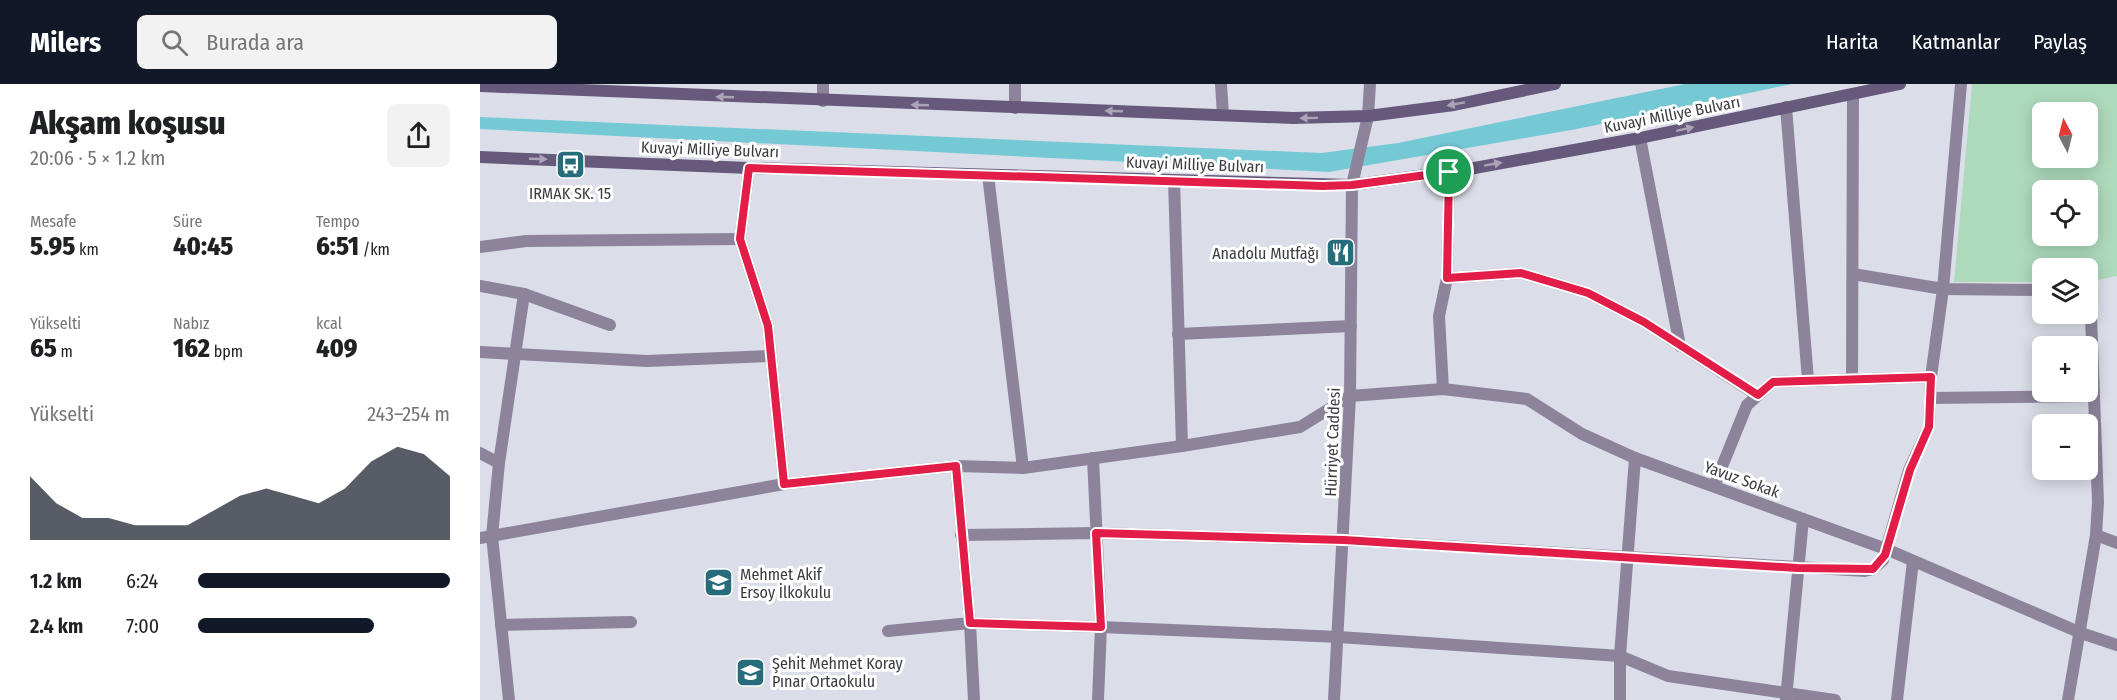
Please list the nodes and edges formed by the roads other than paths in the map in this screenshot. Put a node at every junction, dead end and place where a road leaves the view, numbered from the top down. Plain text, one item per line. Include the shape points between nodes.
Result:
1 (823, 84) edge
2 (1015, 84) edge
3 (1221, 84) edge
4 (1370, 84) edge
5 (1555, 84) edge
6 (1900, 84) edge
7 (1961, 84) edge
8 (480, 86) edge
9 (660, 89) edge
10 (1505, 89) edge
11 (1853, 95) junction
12 (824, 101) junction
13 (1786, 107) junction
14 (1015, 108) junction
15 (1222, 115) junction
16 (1368, 116) junction
17 (1640, 138) junction
18 (480, 157) edge
19 (749, 168) junction
20 (1449, 172) junction
21 (988, 175) junction
22 (1174, 180) junction
23 (1352, 185) junction
24 (740, 239) junction
25 (480, 247) edge
26 (1852, 274) junction
27 (1447, 278) junction
28 (480, 286) edge
29 (1943, 289) junction
30 (2032, 290) edge
31 (524, 294) junction
32 (610, 325) dead end
33 (1351, 326) junction
34 (1178, 334) junction
35 (1680, 346) junction
36 (480, 352) edge
37 (514, 353) junction
38 (771, 356) junction
39 (1931, 377) junction
40 (1852, 379) junction
41 (1808, 380) junction
42 (1443, 389) junction
43 (1758, 395) junction
44 (1350, 396) junction
45 (2032, 397) edge
46 (1932, 398) junction
47 (2092, 402) edge
48 (1182, 446) junction
49 (480, 453) edge
50 (1093, 458) junction
51 (1635, 458) junction
52 (499, 463) junction
53 (956, 466) junction
54 (1023, 468) junction
55 (784, 484) junction
56 (1714, 486) junction
57 (1803, 519) junction
58 (1096, 533) junction
59 (961, 535) junction
60 (2096, 536) junction
61 (486, 537) edge
62 (1344, 540) junction
63 (2117, 543) edge
64 (1886, 549) junction
65 (1628, 557) junction
66 (1913, 561) junction
67 (1798, 568) junction
68 (631, 622) dead end
69 (970, 623) junction
70 (501, 625) junction
71 (1101, 627) junction
72 (888, 631) dead end
73 (2081, 633) junction
74 (1339, 637) junction
75 (2117, 645) edge
76 (1620, 656) junction
77 (1786, 697) edge
78 (509, 700) edge
79 (974, 700) edge
80 (1098, 700) edge
81 (1334, 700) edge
82 (1620, 700) edge
83 (1835, 700) edge
84 (1897, 700) edge
85 (2068, 700) edge

1 - 12 street
2 - 14 street
3 - 15 street
4 - 16 street, Hürriyet Caddesi
5 - 10 main road
6 - 11 main road, Kuvayi Milliye Bulvarı
7 - 29 street
8 - 9 main road
12 -> 9 main road
10 -> 16 main road via 1454,105
11 - 13 main road, Kuvayi Milliye Bulvarı
11 - 26 street
14 -> 12 main road
17 -> 13 main road, Kuvayi Milliye Bulvarı
13 - 41 street
15 -> 14 main road
16 -> 15 main road
16 - 23 street, Hürriyet Caddesi
20 -> 17 main road, Kuvayi Milliye Bulvarı
17 - 35 street
18 -> 19 main road, Kuvayi Milliye Bulvarı
19 - 21 main road, Kuvayi Milliye Bulvarı
19 - 24 street
20 - 23 main road, Kuvayi Milliye Bulvarı
20 - 27 street
21 - 22 main road, Kuvayi Milliye Bulvarı
21 - 54 street
22 - 23 main road, Kuvayi Milliye Bulvarı
22 - 34 street
23 - 33 street, Hürriyet Caddesi
24 - 25 street via 526,241
24 - 38 street via 768,326
26 - 29 street
26 - 40 street
27 - 35 street via 1521,273 1577,289 1644,322
27 - 42 street via 1439,316
28 - 31 street
29 - 30 street
29 - 39 street
31 - 32 street
31 - 37 street
33 - 34 street
33 - 44 street, Hürriyet Caddesi
34 - 48 street
35 - 43 street
36 - 37 street
37 - 38 street via 647,362
37 - 52 street
38 - 55 street
39 - 40 street
39 - 46 street
40 - 41 street
41 - 43 street via 1773,382
42 - 44 street, Yavuz Sokak
42 - 51 street, Yavuz Sokak via 1527,399 1582,434
43 - 56 street via 1747,405
44 - 48 street via 1300,427
44 - 62 street, Hürriyet Caddesi
45 - 46 street
46 - 64 street via 1929,427 1910,470
47 - 60 street
48 - 50 street
49 - 52 street
50 - 54 street
50 - 58 street
51 - 56 street, Yavuz Sokak
51 - 65 street
52 - 61 street
53 - 54 street
53 - 55 street
53 - 59 street
55 - 61 street
56 - 57 street, Yavuz Sokak
57 - 64 street, Yavuz Sokak
57 - 67 street
58 - 59 street
58 - 62 street
58 - 71 street
59 - 69 street
60 - 63 street
60 - 73 street
61 - 70 street
62 - 65 street
62 - 74 street, Hürriyet Caddesi
64 - 66 street, Yavuz Sokak
64 - 67 street via 1883,560 1873,569
65 - 67 street
65 - 76 street
66 - 73 street, Yavuz Sokak
66 - 84 street
67 - 77 street
68 - 70 street
69 - 71 street
69 - 72 street
69 - 79 street
70 - 78 street
71 - 74 street
71 - 80 street
73 - 75 street, Yavuz Sokak
73 - 85 street
74 - 76 street
74 - 81 street, Hürriyet Caddesi
76 - 77 street via 1668,676
76 - 82 street
77 - 83 street

